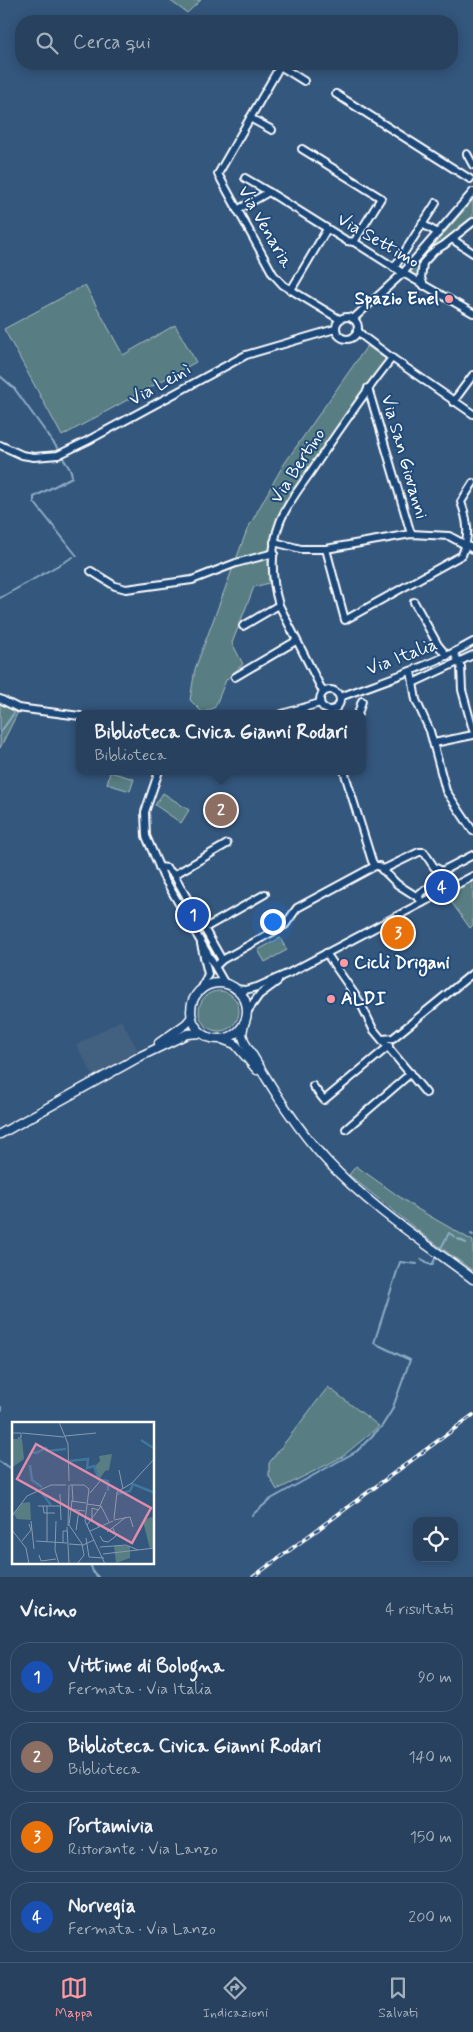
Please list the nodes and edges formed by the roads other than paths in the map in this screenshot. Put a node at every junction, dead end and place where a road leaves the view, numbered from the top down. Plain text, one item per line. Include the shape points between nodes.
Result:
1 (278, 70) edge
2 (286, 70) edge
3 (304, 81) dead end
4 (336, 94) dead end
5 (250, 118) junction
6 (272, 130) dead end
7 (302, 149) dead end
8 (467, 154) dead end
9 (473, 165) edge
10 (245, 178) dead end
11 (472, 178) edge
12 (473, 191) edge
13 (269, 192) junction
14 (436, 203) dead end
15 (237, 210) junction
16 (473, 222) edge
17 (422, 224) junction
18 (327, 229) junction
19 (438, 233) junction
20 (452, 239) junction
21 (354, 242) junction
22 (473, 252) edge
23 (394, 268) junction
24 (403, 273) junction
25 (424, 286) junction
26 (291, 290) junction
27 (473, 313) edge
28 (339, 319) junction
29 (354, 319) junction
30 (335, 330) junction
31 (356, 333) junction
32 (392, 358) junction
33 (473, 375) edge
34 (368, 388) junction
35 (453, 402) junction
36 (473, 414) edge
37 (0, 445) edge
38 (473, 483) edge
39 (411, 534) junction
40 (274, 542) junction
41 (466, 545) junction
42 (473, 548) edge
43 (326, 549) junction
44 (274, 553) junction
45 (91, 571) dead end
46 (414, 602) dead end
47 (279, 605) junction
48 (243, 626) dead end
49 (296, 641) junction
50 (473, 642) edge
51 (454, 653) junction
52 (473, 654) edge
53 (447, 656) junction
54 (459, 662) junction
55 (410, 671) junction
56 (235, 677) dead end
57 (413, 683) junction
58 (323, 692) junction
59 (340, 696) junction
60 (0, 699) edge
61 (362, 701) dead end
62 (320, 703) junction
63 (296, 710) edge
64 (325, 710) edge
65 (332, 710) edge
66 (359, 710) edge
67 (76, 715) edge
68 (473, 730) edge
69 (473, 735) edge
70 (434, 744) junction
71 (157, 775) edge
72 (345, 775) edge
73 (473, 831) edge
74 (227, 844) dead end
75 (473, 855) edge
76 (375, 866) junction
77 (159, 867) junction
78 (382, 870) junction
79 (446, 870) junction
80 (174, 875) junction
81 (473, 876) edge
82 (265, 894) dead end
83 (420, 900) junction
84 (205, 928) junction
85 (198, 936) junction
86 (326, 953) junction
87 (222, 960) junction
88 (216, 966) junction
89 (289, 973) junction
90 (473, 974) edge
91 (225, 984) junction
92 (235, 989) junction
93 (201, 990) junction
94 (247, 1012) junction
95 (192, 1016) junction
96 (244, 1023) junction
97 (201, 1033) junction
98 (222, 1039) junction
99 (383, 1039) junction
100 (389, 1046) junction
101 (141, 1056) junction
102 (411, 1074) junction
103 (313, 1086) dead end
104 (275, 1093) junction
105 (426, 1093) dead end
106 (346, 1129) dead end
107 (0, 1134) edge
108 (473, 1278) edge

1 - 5 street
2 - 3 street
4 - 11 street
5 - 6 street
5 - 15 street, Via Venaria via 218,174
7 - 21 street via 381,198
8 - 9 street
10 - 13 street, Via Settimo
11 - 12 street via 470,187
12 - 19 street
13 - 15 street
13 - 18 street, Via Settimo
14 - 17 street
15 - 26 street, Via Venaria via 273,274
16 - 20 street
17 - 19 street
17 - 23 street
18 - 21 street, Via Settimo
18 - 26 street, Via Venaria
19 - 24 street
20 - 22 street
20 - 25 street via 423,263 421,278
21 - 23 street, Via Settimo
23 - 24 street, Via Settimo
24 - 25 street, Via Settimo
24 - 29 street
25 - 27 street, Via Settimo
26 - 28 street, Via Venaria
28 - 29 street via 348,316
28 - 30 street
29 - 31 street
30 - 31 street via 342,338 348,339
30 - 37 street, Via Leinì via 246,355 58,455 28,456
31 - 32 street
32 - 34 street, Via Bertino
32 - 35 street
33 - 35 street
34 - 39 street, Via San Giovanni
34 - 40 street, Via Bertino via 280,521
35 - 36 street
38 - 41 street via 460,502 468,527
39 - 41 street via 449,536
39 - 43 street
40 - 43 street via 301,549
40 - 44 street, Via Bertino
41 - 42 street
41 - 43 street via 462,555 345,620
44 - 45 street via 192,580 126,589
44 - 47 street, Via Bertino via 274,590
46 - 53 street
47 - 48 street
47 - 49 street, Via Bertino
49 - 56 street
49 - 58 street, Via Bertino
50 - 51 street, Via Italia
51 - 53 street, Via Italia
51 - 54 street
52 - 54 street, Via Italia
53 - 55 street, Via Italia
54 - 57 street, Via Italia
54 - 68 street via 462,690
55 - 57 street
55 - 59 street, Via Italia
57 - 70 street via 418,707
58 - 59 street via 332,690
58 - 62 street
59 - 65 street via 337,708
60 - 67 street via 18,708
61 - 66 street
62 - 63 street
62 - 64 street
69 - 70 street
70 - 73 street via 446,791
71 - 77 street via 147,802 144,824
72 - 76 street
74 - 80 street
75 - 79 street
76 - 78 street
76 - 87 street via 297,908 285,924
77 - 80 street via 167,868
77 - 85 street
78 - 79 street via 419,852 424,852 437,870
78 - 83 street
79 - 83 street via 440,881 420,893
80 - 84 street
81 - 83 street
82 - 84 street
83 - 86 street
84 - 87 street
85 - 88 street
85 - 93 street via 208,968
86 - 89 street
86 - 99 street via 360,1002 370,1025
87 - 88 street
88 - 91 street
89 - 92 street via 251,989
89 - 94 street via 259,995
90 - 99 street via 393,1038
91 - 92 main road
91 - 93 main road
92 - 94 main road via 245,1002
93 - 95 main road via 192,1005
94 - 96 main road
95 - 97 main road
95 - 101 main road via 186,1024
96 - 98 main road via 235,1034
96 - 104 main road via 242,1034 245,1043
97 - 98 main road
97 - 101 main road via 187,1034
98 - 104 main road via 238,1048
99 - 100 street
100 - 102 street
100 - 103 street via 324,1100
101 - 107 main road
102 - 105 street
102 - 106 street
104 - 108 main road via 313,1146 341,1175

